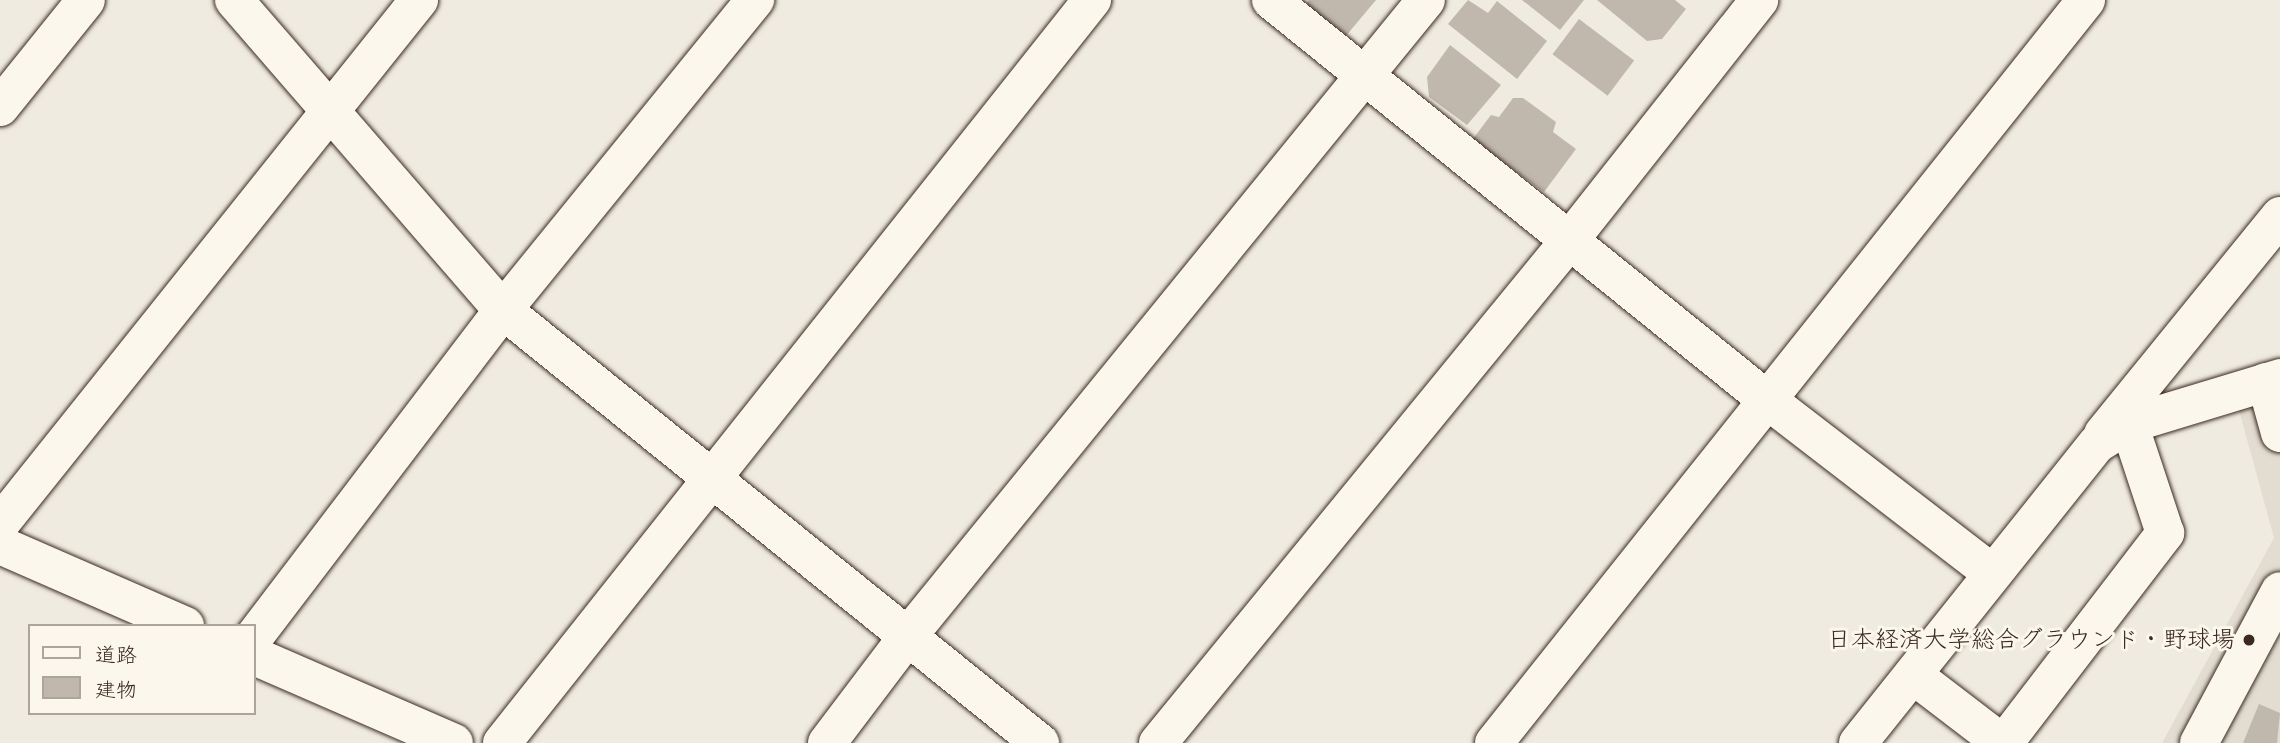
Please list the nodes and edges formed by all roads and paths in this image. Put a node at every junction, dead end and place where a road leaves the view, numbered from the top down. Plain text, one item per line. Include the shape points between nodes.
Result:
1 (86, 0) edge
2 (233, 0) edge
3 (419, 0) edge
4 (755, 0) edge
5 (1092, 0) edge
6 (1271, 0) edge
7 (1426, 0) edge
8 (1759, 0) edge
9 (2086, 0) edge
10 (1364, 77) junction
11 (0, 107) edge
12 (330, 110) junction
13 (2280, 216) edge
14 (1569, 241) junction
15 (503, 310) junction
16 (2273, 380) edge
17 (1766, 399) junction
18 (2129, 424) junction
19 (2280, 433) edge
20 (2086, 455) junction
21 (711, 478) junction
22 (0, 524) edge
23 (0, 544) edge
24 (1991, 572) junction
25 (2280, 590) edge
26 (180, 624) edge
27 (256, 634) edge
28 (908, 636) junction
29 (256, 657) edge
30 (1913, 675) junction
31 (454, 743) edge
32 (502, 743) edge
33 (827, 743) edge
34 (1040, 743) edge
35 (1158, 743) edge
36 (1494, 743) edge
37 (1858, 743) edge
38 (2003, 743) edge
39 (2199, 743) edge

1 - 11 street
2 - 12 street
3 - 12 street
4 - 15 street
5 - 21 street
6 - 10 street
7 - 10 street
8 - 14 street
9 - 17 street
10 - 14 street
10 - 28 street
12 - 15 street
12 - 22 street
13 - 20 street
14 - 17 street
14 - 35 street
15 - 21 street
15 - 27 street
16 - 18 street
16 - 19 street
17 - 24 street
17 - 36 street
18 - 20 street
18 - 38 street via 2165,533
20 - 24 street
21 - 28 street
21 - 32 street
23 - 26 street
24 - 30 street
25 - 39 street
28 - 33 street
28 - 34 street
29 - 31 street
30 - 37 street
30 - 38 street

